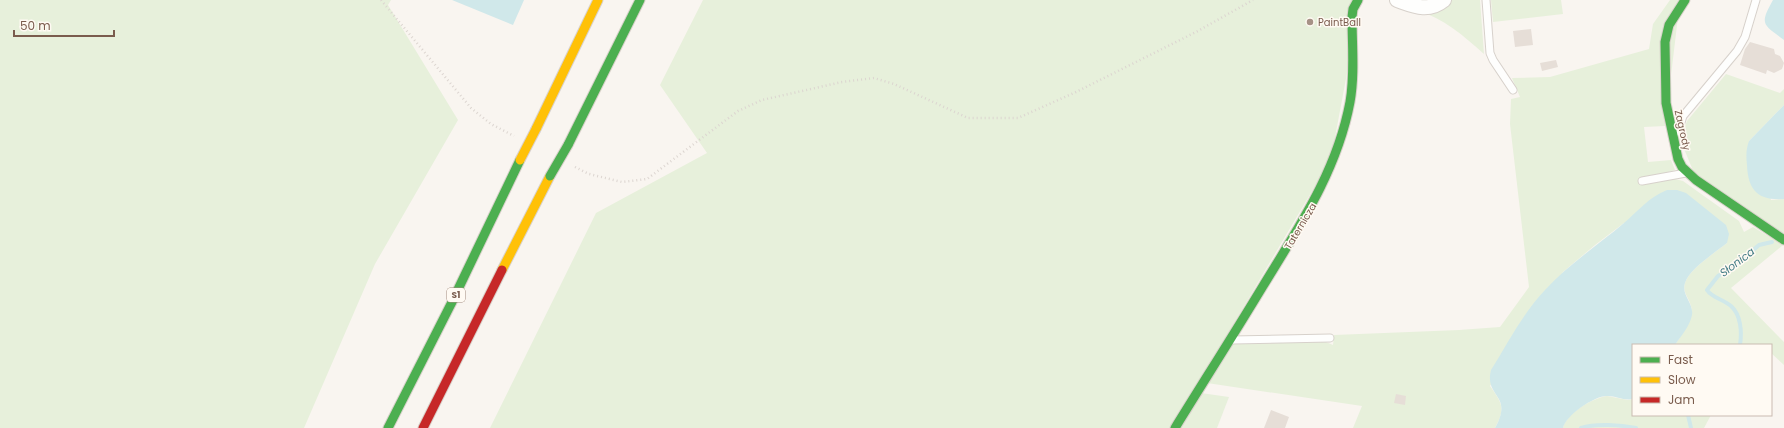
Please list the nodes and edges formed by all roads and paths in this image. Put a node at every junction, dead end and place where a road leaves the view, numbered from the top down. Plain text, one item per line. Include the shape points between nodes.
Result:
1 (598, 0) edge
2 (640, 0) edge
3 (1253, 0) edge
4 (1358, 0) edge
5 (1397, 0) edge
6 (1444, 0) edge
7 (1486, 0) edge
8 (1685, 0) edge
9 (1756, 0) edge
10 (816, 88) dead end
11 (1513, 90) dead end
12 (1674, 144) junction
13 (1688, 173) junction
14 (1642, 180) dead end
15 (1784, 240) edge
16 (1330, 338) dead end
17 (1230, 340) junction
18 (388, 428) edge
19 (423, 428) edge
20 (1176, 428) edge

1 - 18 main road, S1, bridge
2 - 19 main road, bridge
3 - 10 path via 1076,92 1018,118 968,118 894,84 874,78
4 - 17 main road, Taternicza via 1352,17 1353,79 1350,102 1334,160 1304,220
5 - 6 street via 1425,8 1438,5
7 - 11 lane via 1490,53
8 - 12 main road, Zagrody via 1669,25 1665,42 1666,103
9 - 12 lane via 1745,37 1737,51 1683,116
12 - 13 main road, Zagrody via 1678,159
13 - 14 lane
13 - 15 main road, Zagrody
16 - 17 lane
17 - 20 main road, Taternicza

